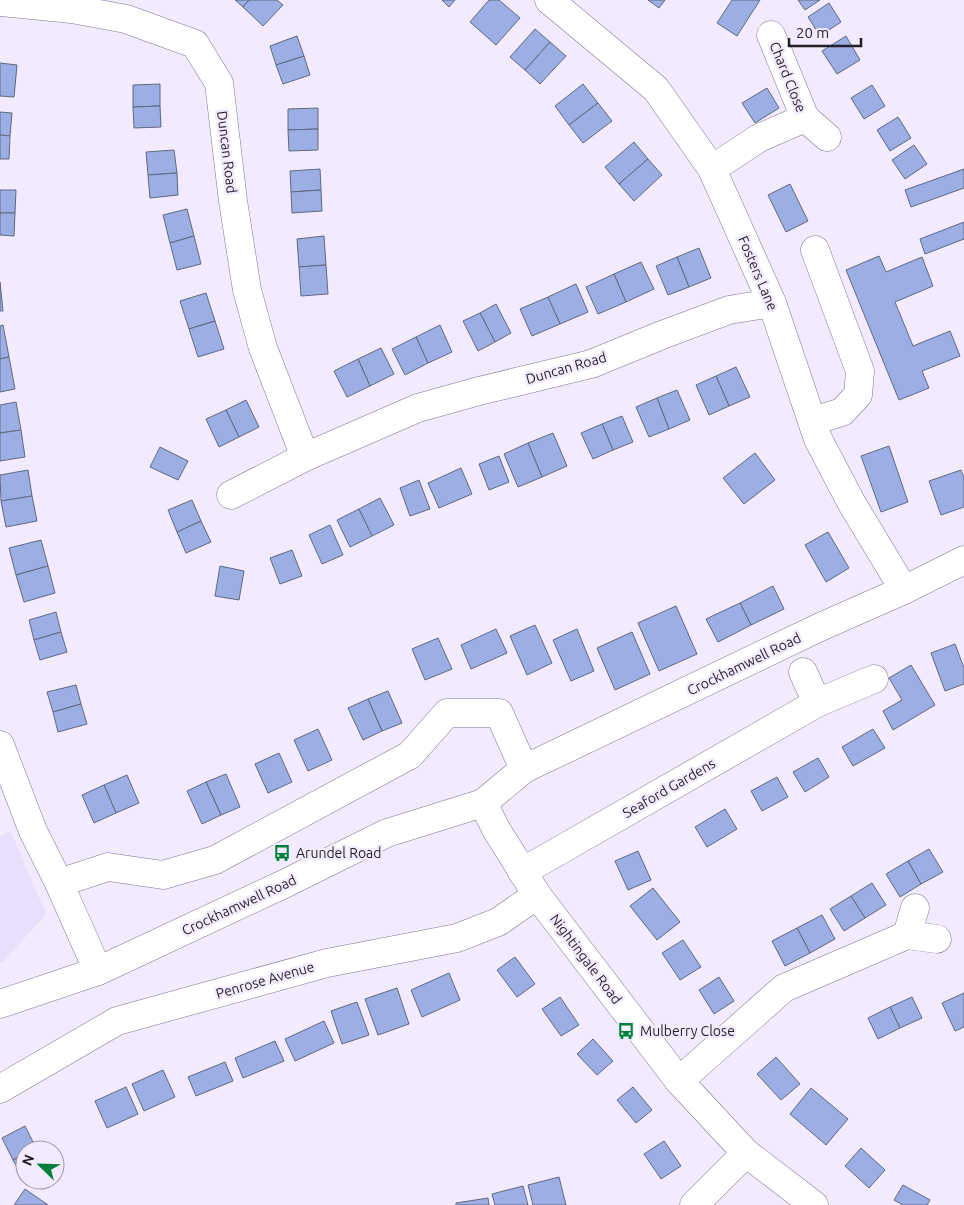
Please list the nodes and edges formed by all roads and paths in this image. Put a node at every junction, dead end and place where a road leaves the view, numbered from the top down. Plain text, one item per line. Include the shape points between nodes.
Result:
1 (549, 0) edge
2 (0, 2) edge
3 (772, 35) dead end
4 (805, 118) junction
5 (827, 137) dead end
6 (712, 170) junction
7 (815, 250) dead end
8 (772, 303) junction
9 (813, 421) junction
10 (305, 457) junction
11 (231, 495) dead end
12 (964, 560) edge
13 (904, 590) junction
14 (803, 672) dead end
15 (874, 679) dead end
16 (817, 703) junction
17 (0, 745) edge
18 (524, 769) junction
19 (483, 803) junction
20 (522, 872) junction
21 (59, 883) junction
22 (538, 896) junction
23 (915, 908) dead end
24 (907, 935) junction
25 (937, 939) dead end
26 (98, 972) junction
27 (0, 1004) edge
28 (679, 1081) junction
29 (0, 1089) edge
30 (746, 1153) junction
31 (694, 1205) edge
32 (814, 1205) edge

1 - 6 street, Fosters Lane via 656,89
2 - 10 street, Duncan Road via 72,9 126,19 194,44 219,83 247,290 263,348
3 - 4 street, Chard Close
4 - 5 street, Chard Close
4 - 6 street, Chard Close via 760,138
6 - 8 street, Fosters Lane
7 - 9 street via 860,371 858,395 842,412
8 - 9 street, Fosters Lane
8 - 10 street, Duncan Road via 729,310 591,364 418,408
9 - 13 street, Fosters Lane via 818,439 851,502
10 - 11 street, Duncan Road
12 - 13 street, Crockhamwell Road
13 - 18 street, Crockhamwell Road
14 - 16 street
15 - 16 street, Seaford Gardens
16 - 20 street, Seaford Gardens
17 - 21 street via 33,831
18 - 19 street, Crockhamwell Road
18 - 21 street via 499,712 447,713 410,755 215,860 163,875 108,867
19 - 20 street, Nightingale Road
19 - 26 street, Crockhamwell Road via 387,833
20 - 22 street, Nightingale Road
21 - 26 street
22 - 28 street, Nightingale Road
22 - 29 street, Penrose Avenue via 498,922 457,938 327,963 117,1021
23 - 24 street
24 - 25 street
24 - 28 street via 784,988
26 - 27 street, Crockhamwell Road
28 - 30 street, Nightingale Road
30 - 31 street
30 - 32 street, Nightingale Road

